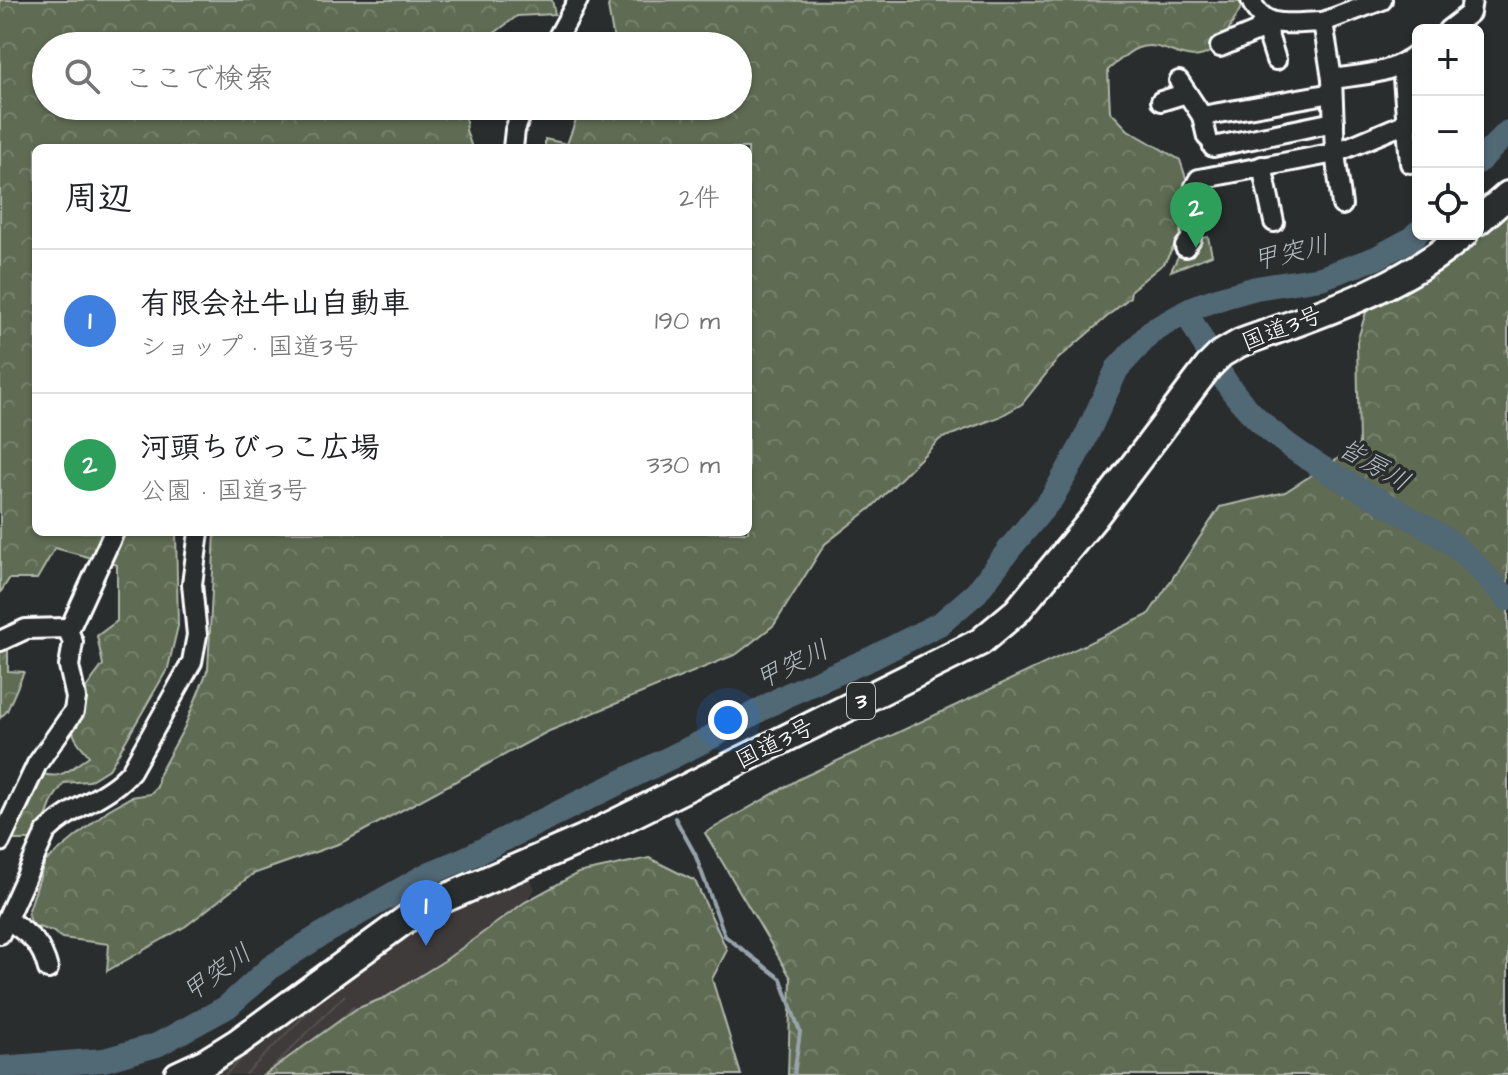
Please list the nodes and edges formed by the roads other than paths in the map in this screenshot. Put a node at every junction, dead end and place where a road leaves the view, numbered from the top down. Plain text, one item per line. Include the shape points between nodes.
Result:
1 (578, 0) edge
2 (1251, 0) edge
3 (1382, 0) edge
4 (1266, 20) junction
5 (1323, 22) junction
6 (561, 32) edge
7 (1220, 47) dead end
8 (1412, 58) edge
9 (1276, 60) dead end
10 (1402, 66) junction
11 (1332, 86) junction
12 (1161, 101) dead end
13 (1202, 116) junction
14 (1412, 116) edge
15 (519, 120) edge
16 (1412, 121) edge
17 (1334, 122) junction
18 (1412, 135) edge
19 (513, 144) edge
20 (1335, 153) junction
21 (1410, 163) dead end
22 (1262, 166) junction
23 (1508, 195) edge
24 (1342, 205) dead end
25 (1484, 216) edge
26 (1274, 222) dead end
27 (1456, 240) edge
28 (1185, 247) dead end
29 (112, 536) edge
30 (198, 536) edge
31 (69, 630) junction
32 (0, 641) edge
33 (0, 842) edge
34 (3, 927) edge
35 (48, 969) dead end
36 (178, 1075) edge

1 - 6 street
2 - 4 street via 1256,14
3 - 5 street
4 - 5 street
4 - 7 street via 1258,31
4 - 9 street
5 - 11 street
8 - 10 street
10 - 11 street
10 - 14 street
11 - 13 street
11 - 17 street
12 - 13 street via 1183,87
13 - 17 street via 1210,142
15 - 19 street
16 - 20 street
17 - 20 street
18 - 21 street
20 - 22 street
20 - 24 street
22 - 26 street
22 - 28 street via 1199,179 1191,239
23 - 25 highway
27 - 36 highway, 国道3号 / 3 via 1363,296 1221,354 1017,611 980,642 583,839 420,909 238,1042
29 - 31 street
30 - 34 street via 192,662 120,784 46,832
31 - 32 street via 37,627
31 - 33 street via 74,711 37,764
34 - 35 street via 33,938

